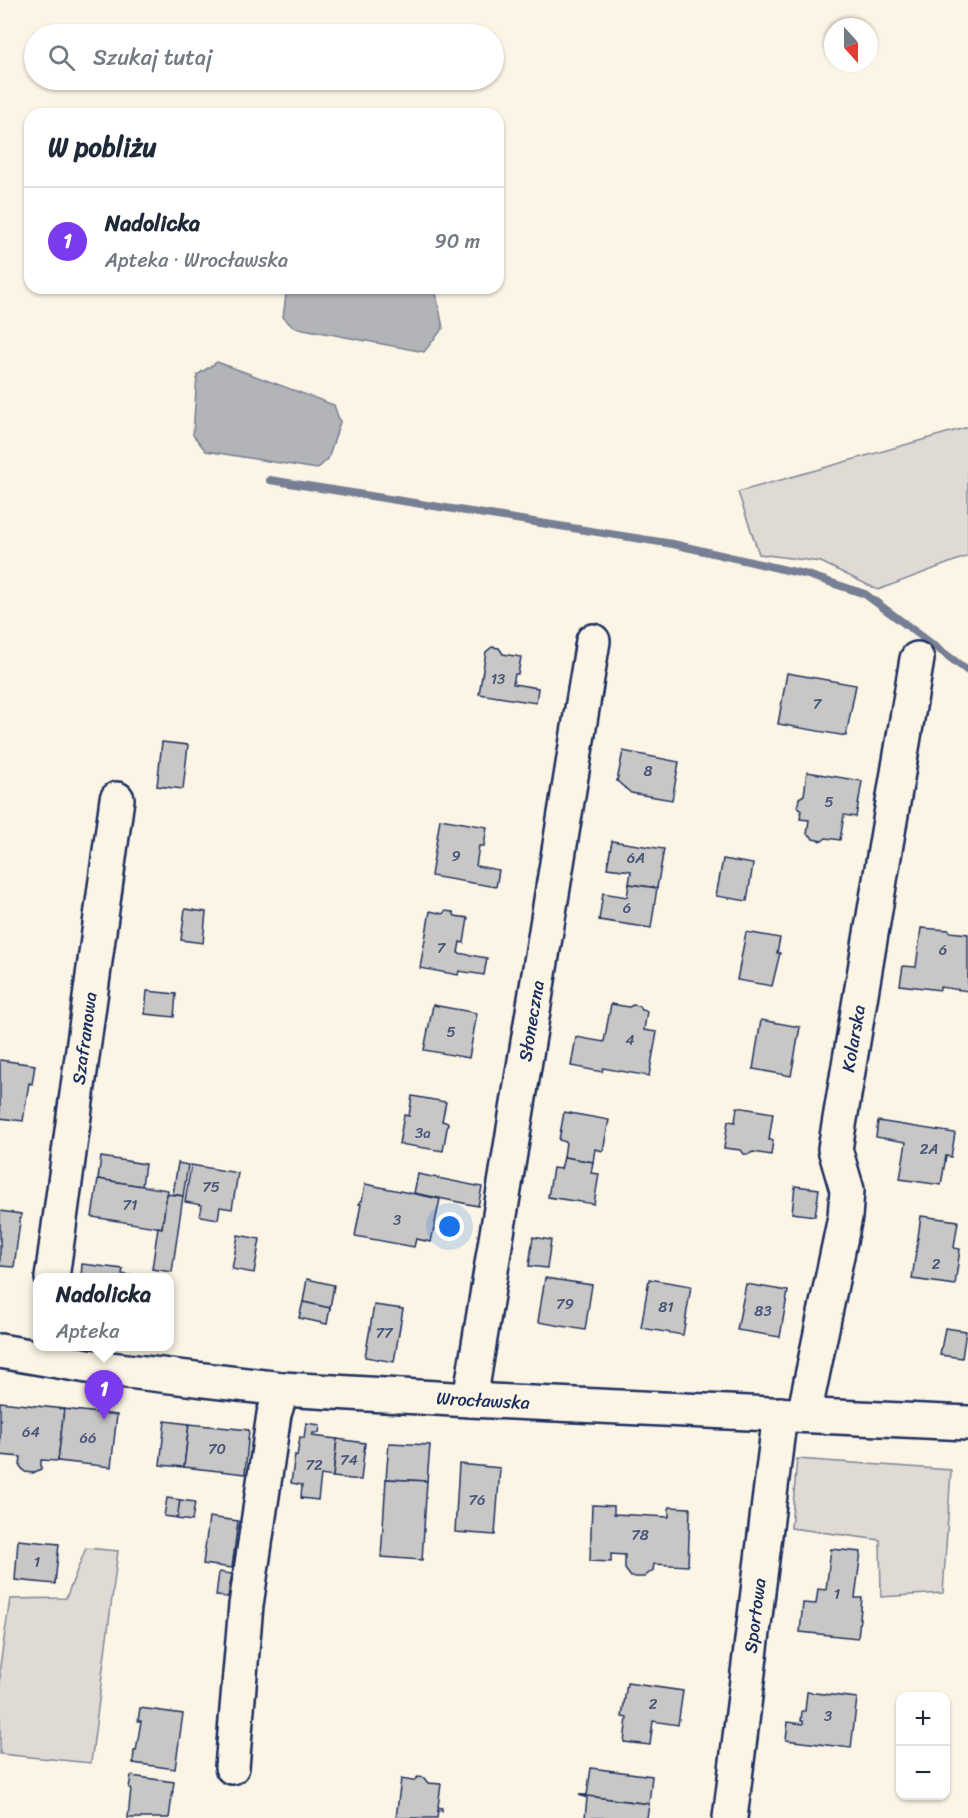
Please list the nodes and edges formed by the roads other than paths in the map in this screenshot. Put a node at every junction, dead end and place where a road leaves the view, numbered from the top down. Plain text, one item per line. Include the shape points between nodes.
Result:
1 (593, 641) dead end
2 (917, 659) dead end
3 (117, 800) dead end
4 (53, 1273) edge
5 (0, 1351) edge
6 (42, 1353) edge
7 (282, 1389) junction
8 (470, 1401) junction
9 (792, 1414) junction
10 (968, 1423) edge
11 (232, 1767) dead end
12 (730, 1818) edge

1 - 8 street, Słoneczna
2 - 9 street, Kolarska via 835,1149 847,1191 845,1217
3 - 4 street, Szafranowa
5 - 6 street, Wrocławska
6 - 7 street, Wrocławska via 176,1378
7 - 8 street, Wrocławska
7 - 11 street via 274,1414 246,1605
8 - 9 street, Wrocławska
9 - 10 street, Wrocławska
9 - 12 street, Sportowa

